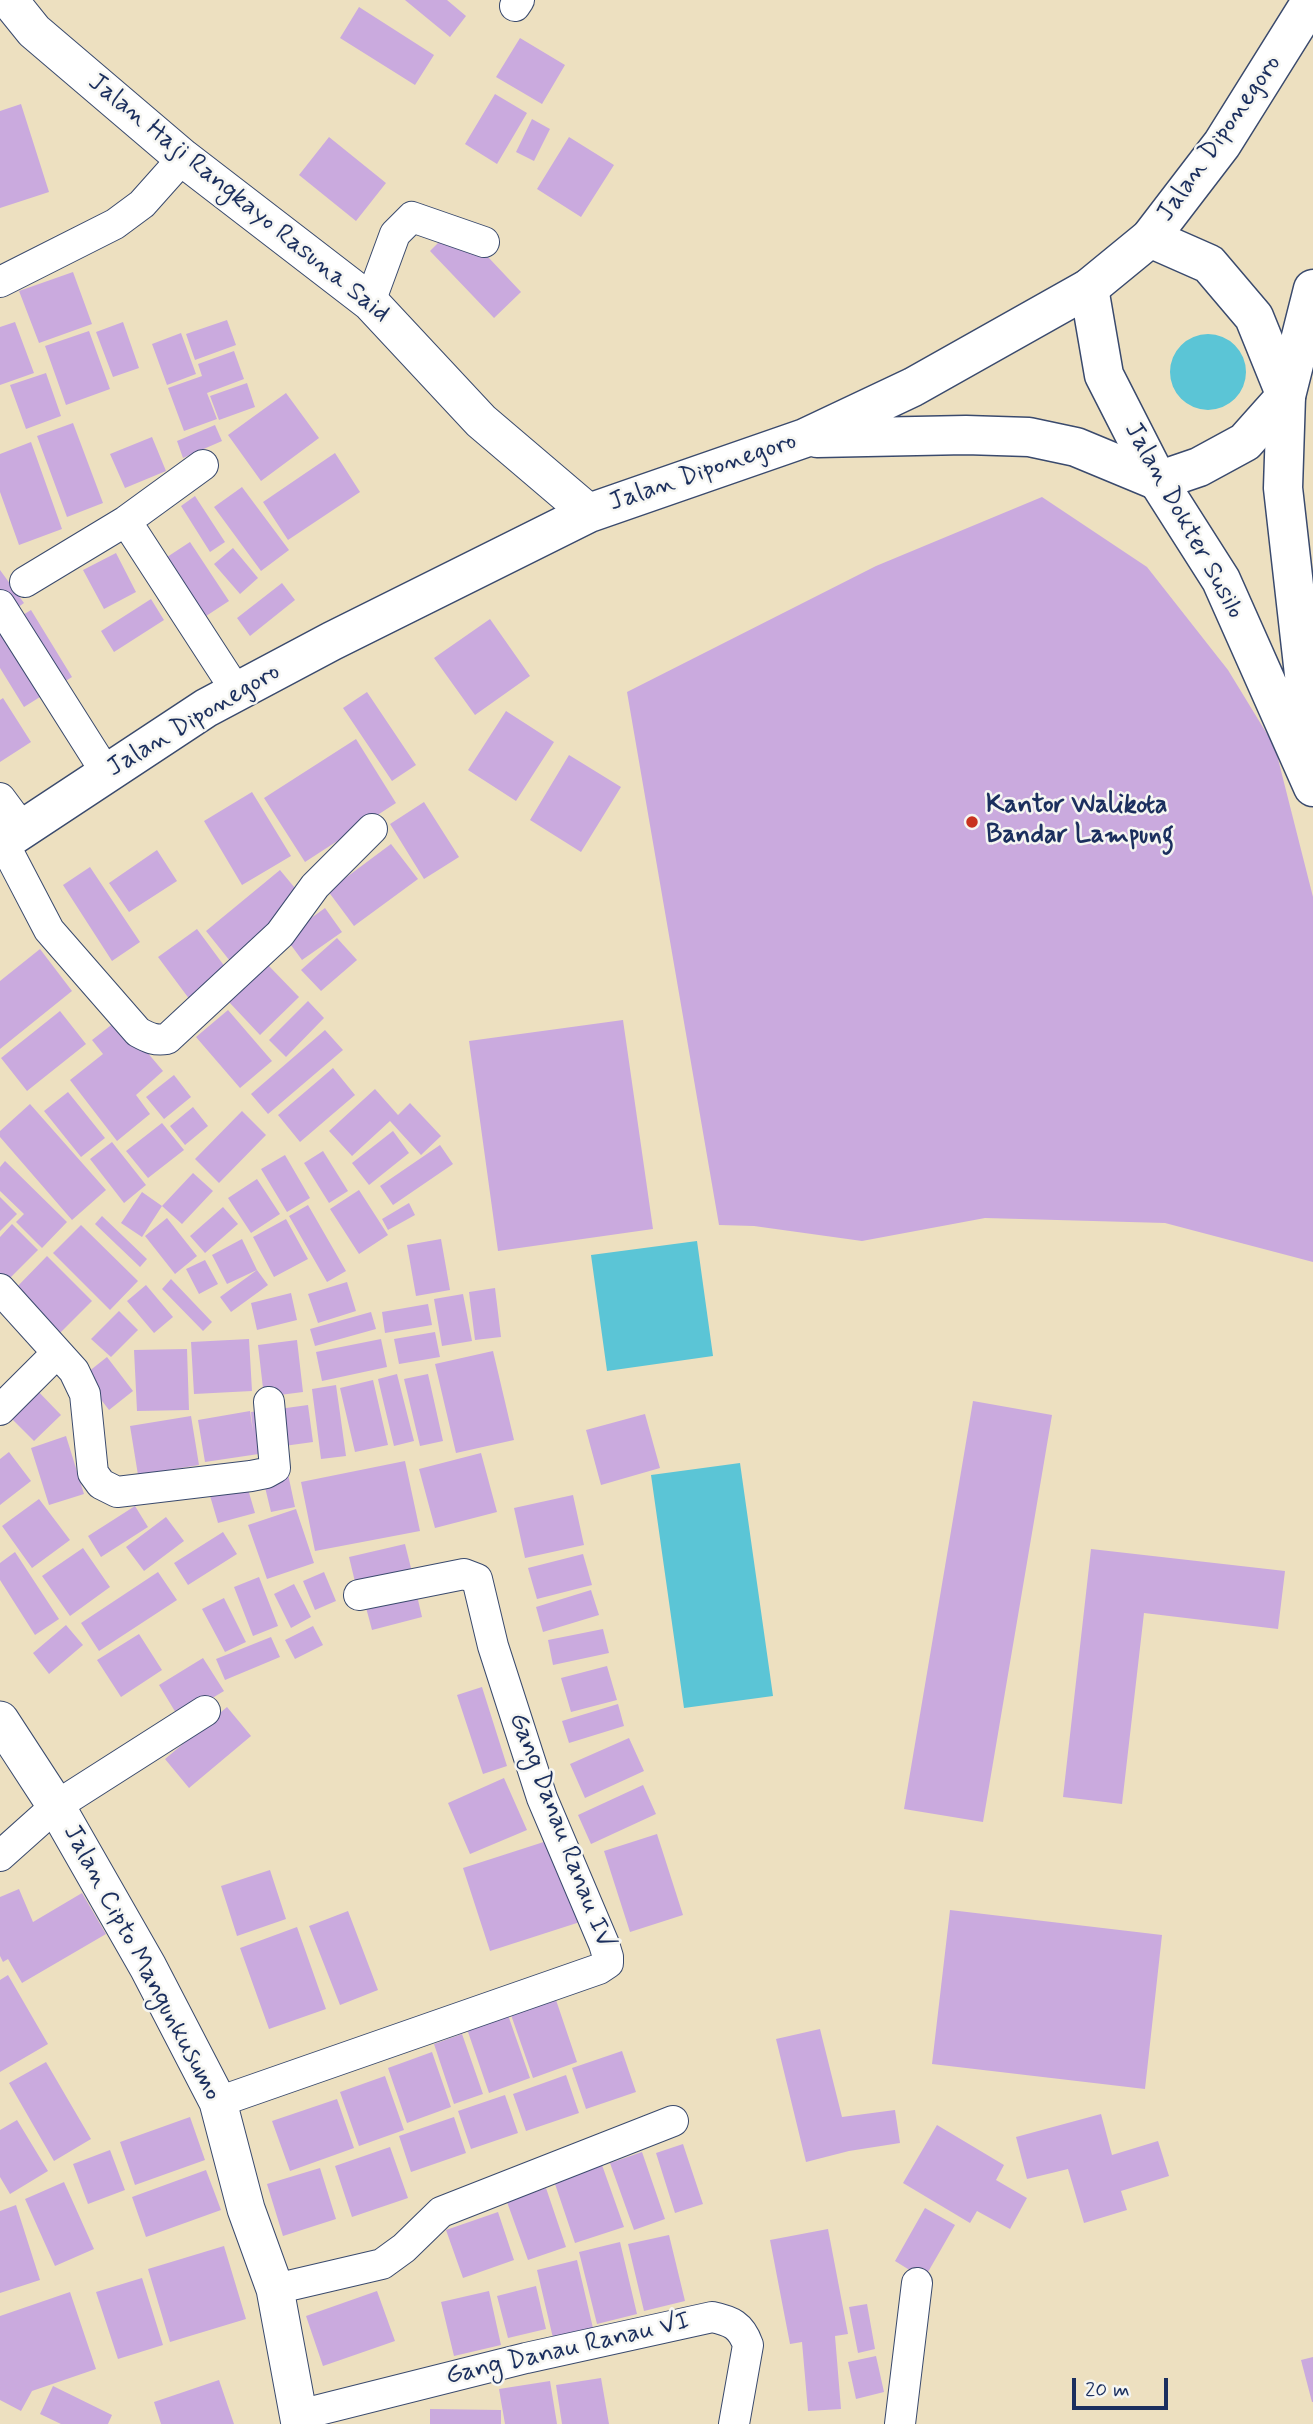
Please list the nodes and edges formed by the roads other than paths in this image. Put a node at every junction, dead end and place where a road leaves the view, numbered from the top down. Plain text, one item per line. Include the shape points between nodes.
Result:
1 (9, 0) edge
2 (1312, 6) edge
3 (183, 158) junction
4 (1150, 238) junction
5 (484, 242) dead end
6 (0, 282) edge
7 (1088, 288) junction
8 (1313, 289) edge
9 (370, 302) junction
10 (1286, 396) junction
11 (805, 438) junction
12 (203, 466) dead end
13 (1158, 481) junction
14 (589, 513) junction
15 (126, 521) junction
16 (25, 582) dead end
17 (0, 606) edge
18 (237, 692) junction
19 (1313, 754) edge
20 (107, 774) junction
21 (1313, 788) edge
22 (0, 798) edge
23 (372, 829) dead end
24 (8, 838) edge
25 (0, 1289) edge
26 (57, 1353) junction
27 (269, 1402) dead end
28 (0, 1410) edge
29 (359, 1595) dead end
30 (205, 1712) dead end
31 (0, 1720) edge
32 (56, 1806) junction
33 (0, 1856) edge
34 (218, 2102) junction
35 (673, 2121) dead end
36 (917, 2283) dead end
37 (275, 2289) junction
38 (299, 2419) edge
39 (734, 2424) edge
40 (900, 2424) edge

1 - 3 street, Jalan Haji Rangkayo Rasuna Said via 34,31
2 - 4 main road, Jalan Diponegoro via 1223,144
3 - 6 street via 142,204 115,224
3 - 9 street, Jalan Haji Rangkayo Rasuna Said
4 - 7 main road, Jalan Diponegoro
4 - 10 main road via 1209,264 1254,317
5 - 9 street via 412,217 396,234
7 - 11 main road, Jalan Diponegoro via 913,387
7 - 13 main road, Jalan Dokter Susilo via 1104,375
8 - 10 main road
9 - 14 street, Jalan Haji Rangkayo Rasuna Said via 481,421
10 - 13 main road via 1245,442 1199,467
10 - 19 main road via 1283,488
11 - 13 main road via 1029,436 1076,447
11 - 14 main road, Jalan Diponegoro
12 - 15 street
13 - 21 main road, Jalan Dokter Susilo via 1221,580
14 - 18 main road, Jalan Diponegoro
15 - 16 street
15 - 18 street
17 - 20 street
18 - 20 main road, Jalan Diponegoro
20 - 24 main road, Jalan Diponegoro
22 - 24 street
23 - 24 street via 315,886 279,934 167,1039 153,1041 138,1032 49,930
25 - 26 street
26 - 27 street via 74,1371 85,1394 93,1473 101,1485 117,1492 251,1476 275,1468
26 - 28 street
29 - 34 street, Gang Danau Ranau IV via 464,1574 477,1579 493,1646 542,1798 608,1963
30 - 32 street
31 - 32 street, Jalan Cipto Mangunkusumo
32 - 33 street
32 - 34 street, Jalan Cipto Mangunkusumo
34 - 37 street, Jalan Cipto Mangunkusumo via 246,2209
35 - 37 street via 440,2212 382,2264
36 - 40 street
37 - 38 street, Jalan Cipto Mangunkusumo
38 - 39 street, Gang Danau Ranau VI via 526,2358 712,2317 730,2321 744,2333 748,2345

